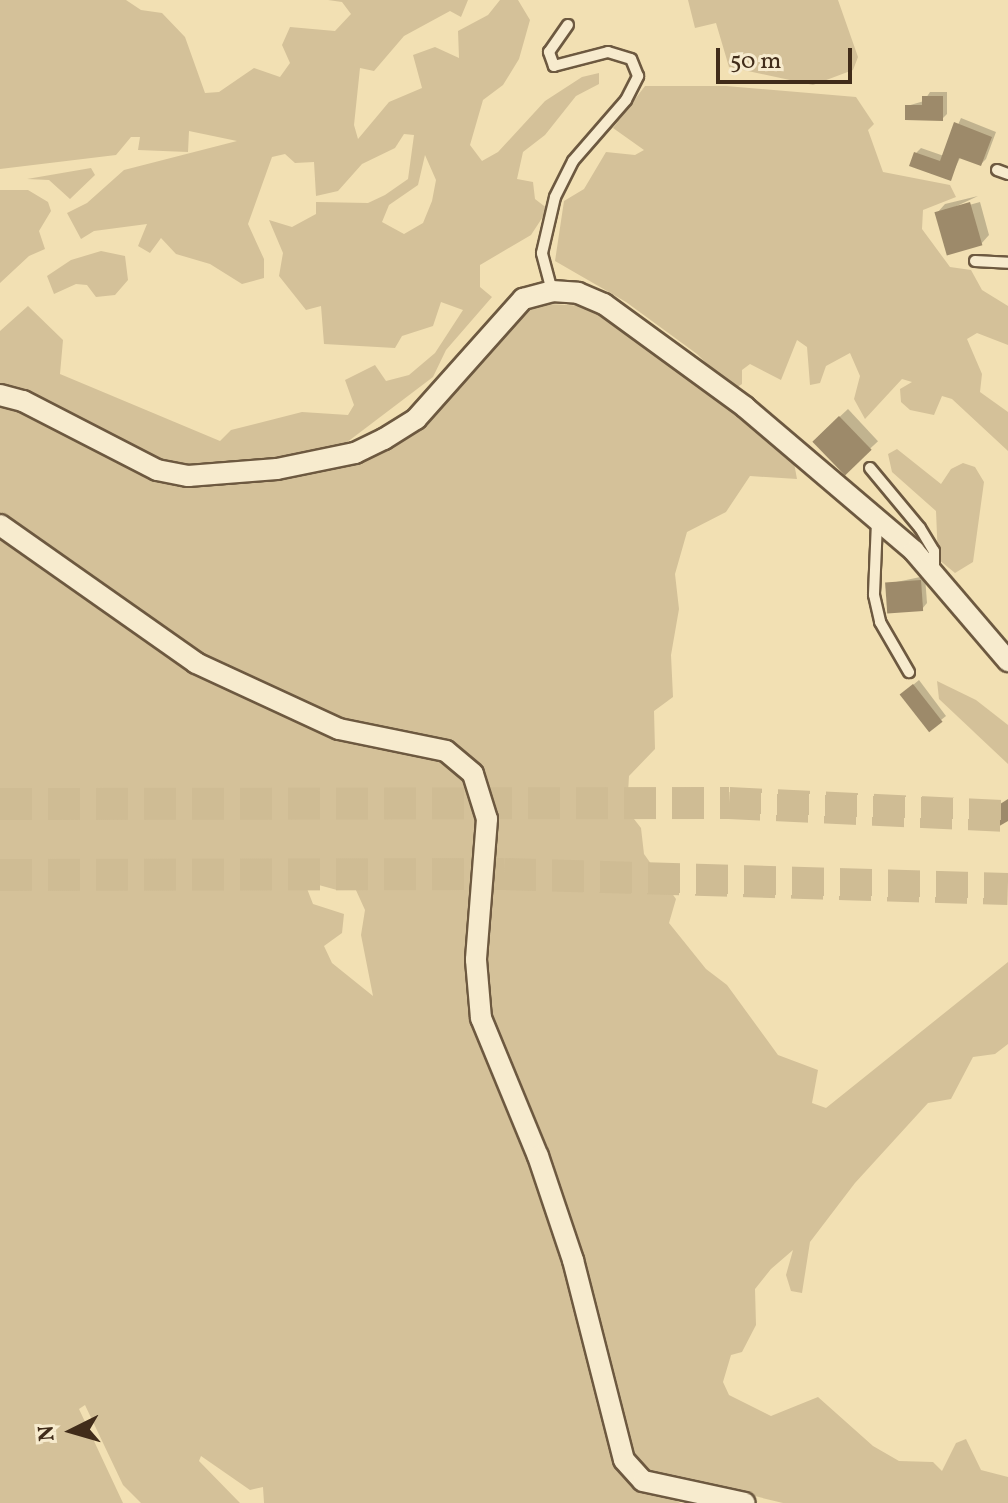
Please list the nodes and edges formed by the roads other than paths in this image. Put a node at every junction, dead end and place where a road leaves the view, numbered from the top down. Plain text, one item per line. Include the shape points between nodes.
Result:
1 (568, 25) dead end
2 (975, 261) dead end
3 (1008, 263) edge
4 (552, 291) junction
5 (0, 395) edge
6 (870, 468) dead end
7 (877, 520) junction
8 (0, 525) edge
9 (935, 575) junction
10 (1008, 661) edge
11 (909, 672) dead end
12 (745, 1503) edge

1 - 4 lane via 549,52 554,66 608,52 631,59 638,76 626,100 573,161 555,197 542,253
2 - 3 lane
4 - 5 street via 523,299 507,314 416,419 355,453 277,469 188,476 157,470 23,401
4 - 7 street via 578,293 604,304 745,407
6 - 9 lane via 934,551
7 - 9 street
7 - 11 lane via 874,595 880,622
8 - 12 street via 196,663 339,729 446,751 473,774 487,819 476,960 481,1018 538,1156 573,1260 624,1460 643,1481
9 - 10 street

